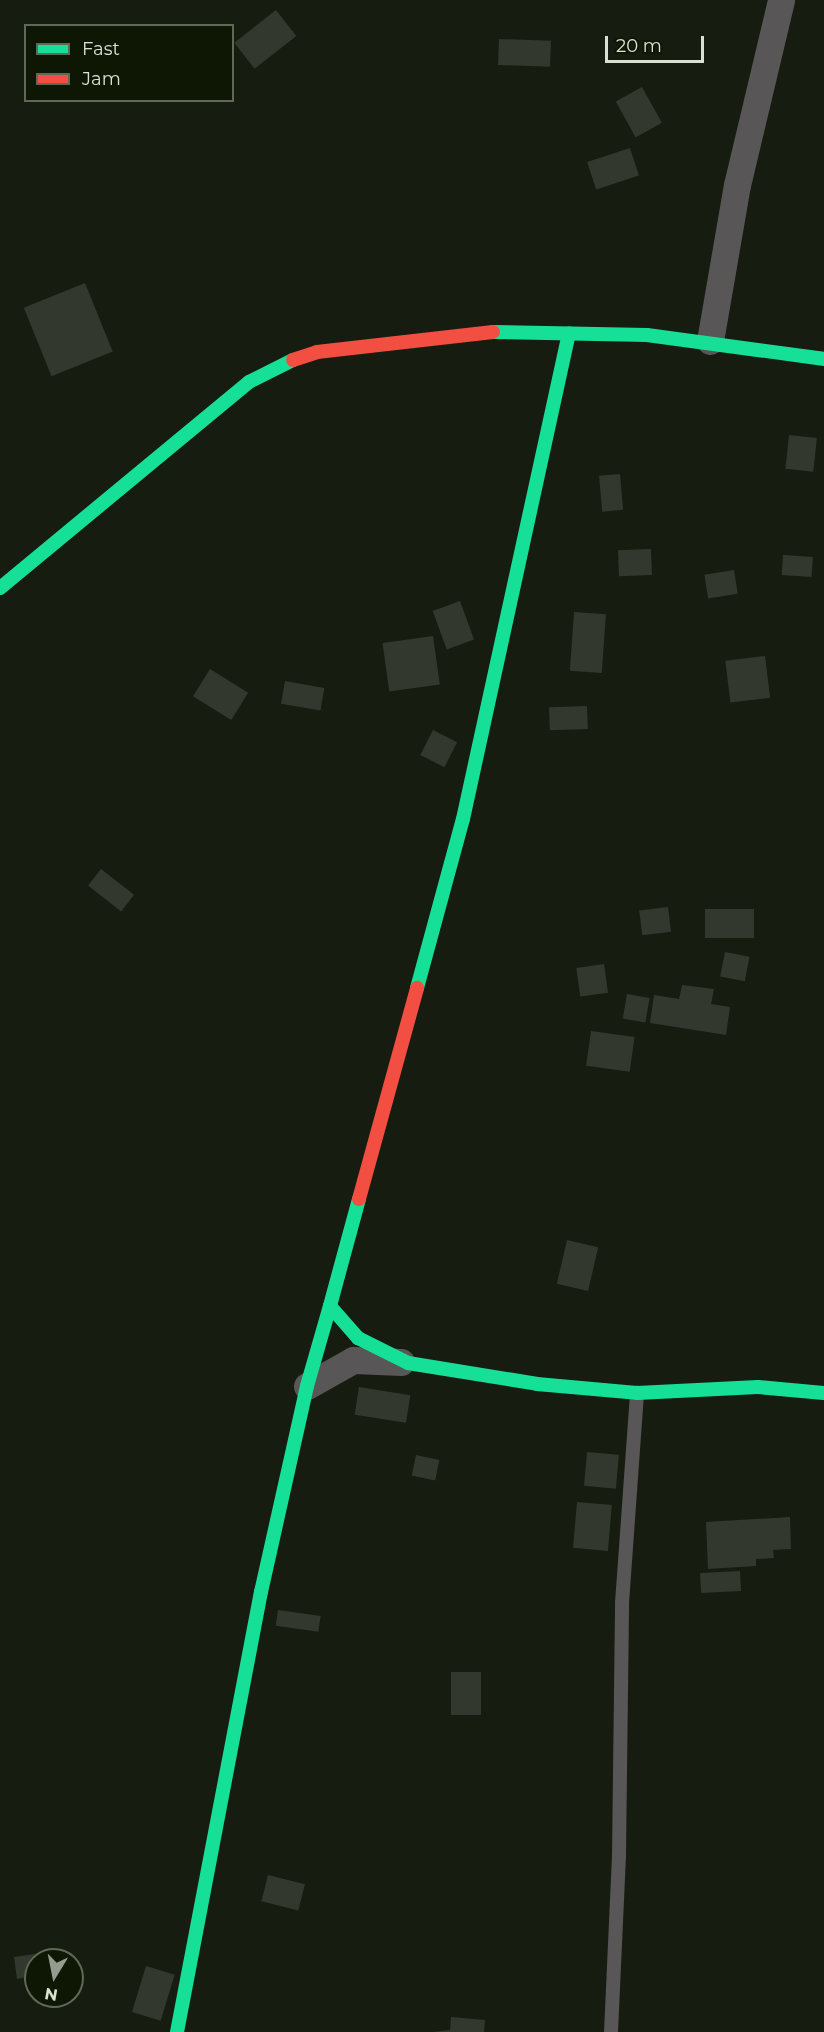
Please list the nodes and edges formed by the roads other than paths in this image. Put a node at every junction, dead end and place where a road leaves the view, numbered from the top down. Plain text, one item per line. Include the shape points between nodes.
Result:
1 (781, 0) edge
2 (569, 333) junction
3 (710, 341) junction
4 (824, 359) edge
5 (0, 588) edge
6 (330, 1306) junction
7 (408, 1363) junction
8 (307, 1386) junction
9 (637, 1392) junction
10 (824, 1393) edge
11 (177, 2032) edge
12 (611, 2032) edge

1 - 3 street via 737,185
2 - 3 street
2 - 5 street via 503,331 426,337 317,352 288,362 241,389
2 - 6 street via 463,819
3 - 4 street
6 - 7 street via 358,1338
6 - 8 street
7 - 8 street via 353,1360
7 - 9 street via 537,1384
8 - 11 street via 261,1592
9 - 10 street via 758,1387
9 - 12 lane via 622,1603 619,1855

